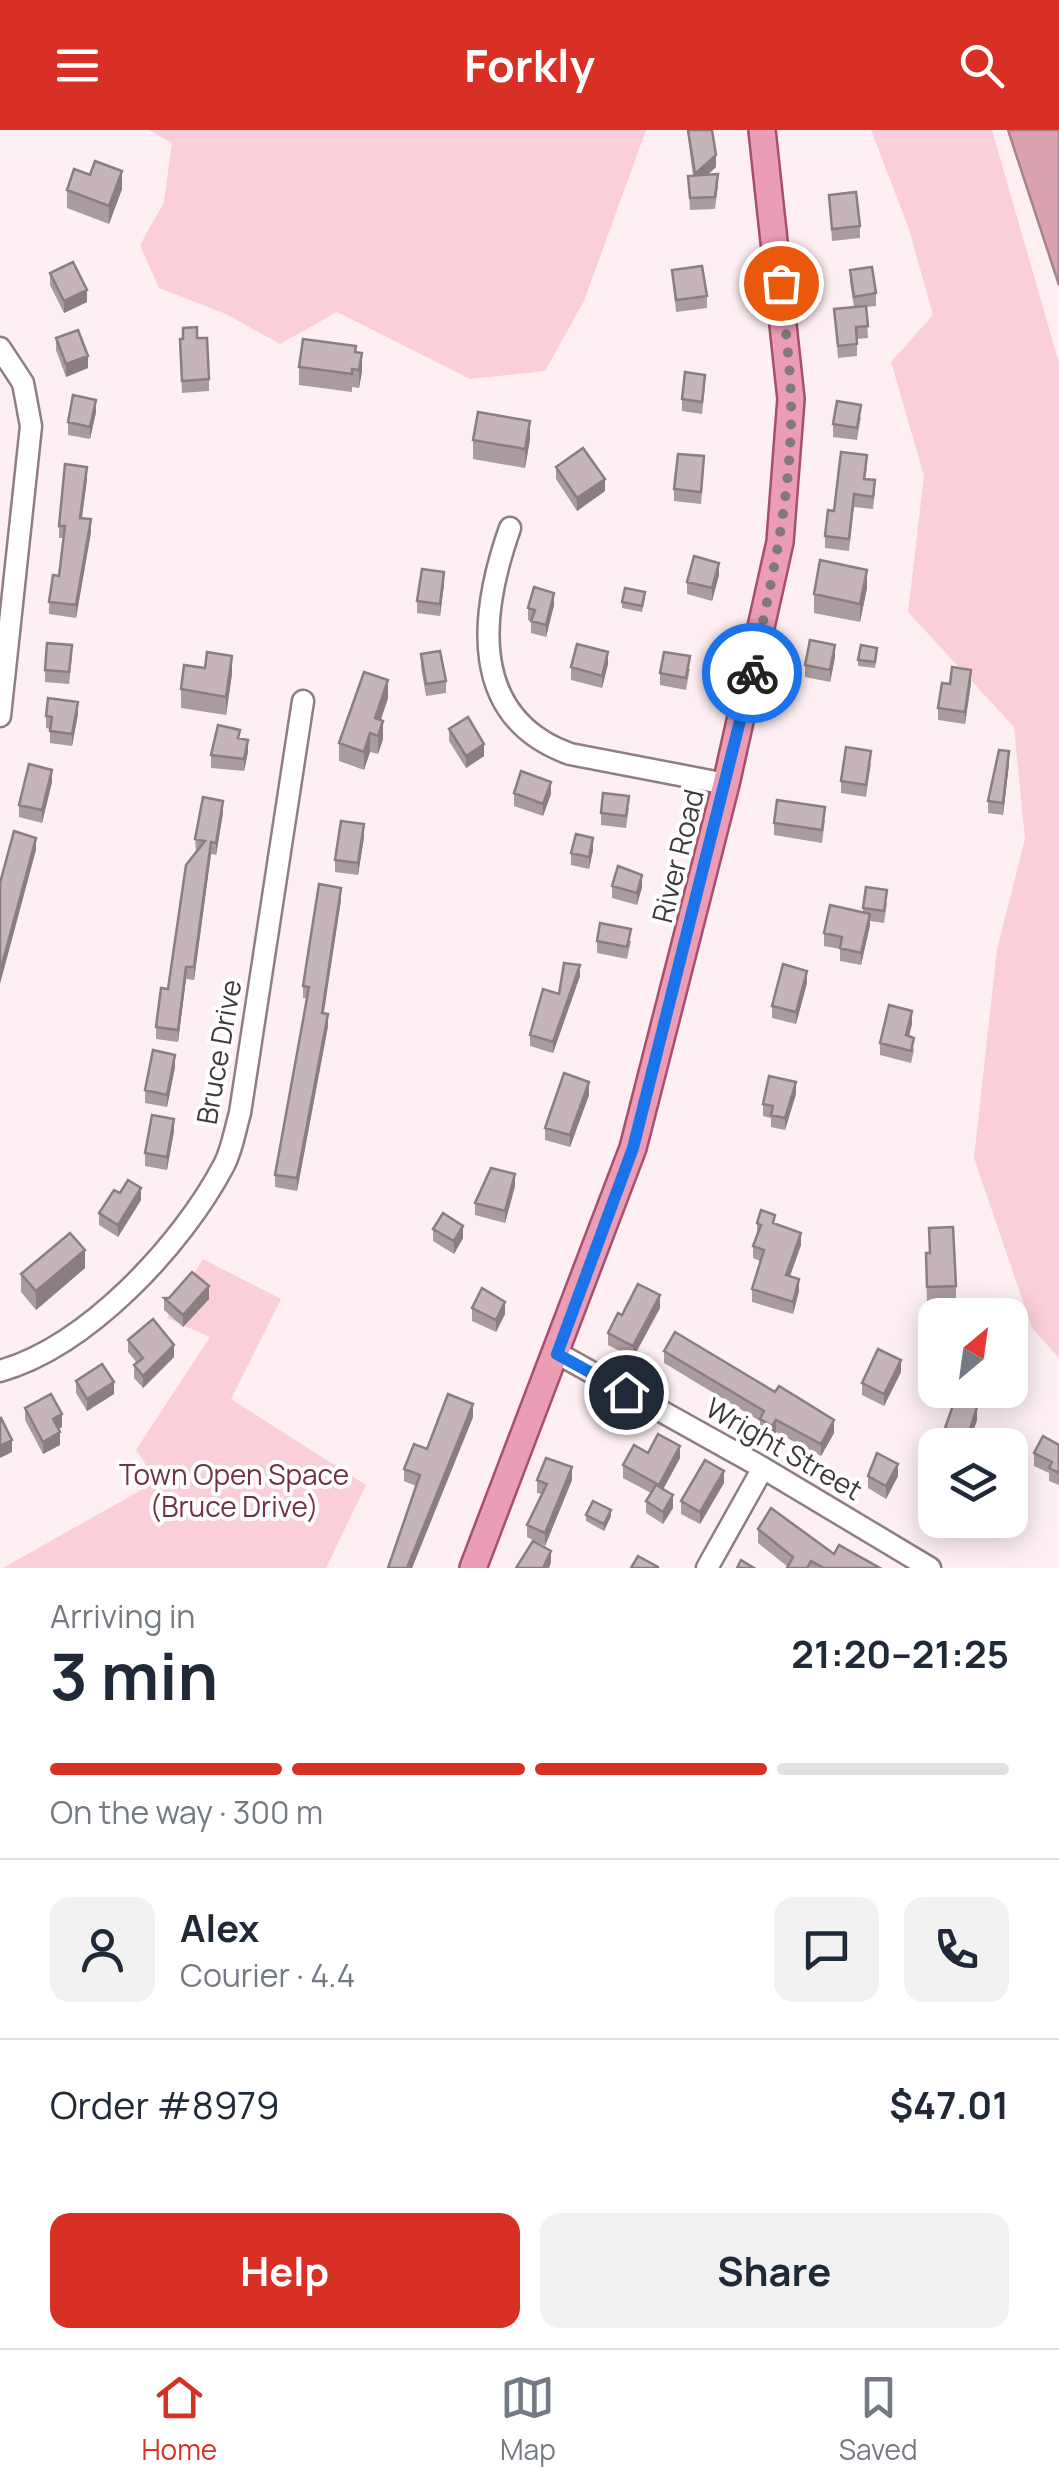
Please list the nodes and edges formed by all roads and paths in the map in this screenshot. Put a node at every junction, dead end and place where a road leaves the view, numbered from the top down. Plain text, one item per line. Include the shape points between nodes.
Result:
1 (762, 130) edge
2 (0, 348) edge
3 (510, 528) dead end
4 (303, 701) dead end
5 (0, 716) edge
6 (726, 784) junction
7 (557, 1354) junction
8 (0, 1371) edge
9 (763, 1468) junction
10 (930, 1567) edge
11 (473, 1568) edge
12 (707, 1568) edge

1 - 6 main road, River Road via 791,399 788,475 780,542
2 - 5 street via 23,383 31,426
3 - 6 street via 494,573 488,636 496,690 514,717 570,754
4 - 8 street, Bruce Drive via 240,1113 224,1164 130,1288 73,1336
6 - 7 main road, River Road via 633,1148
7 - 9 street, Wright Street
7 - 11 main road, River Road
9 - 10 street, Wright Street
9 - 12 street

